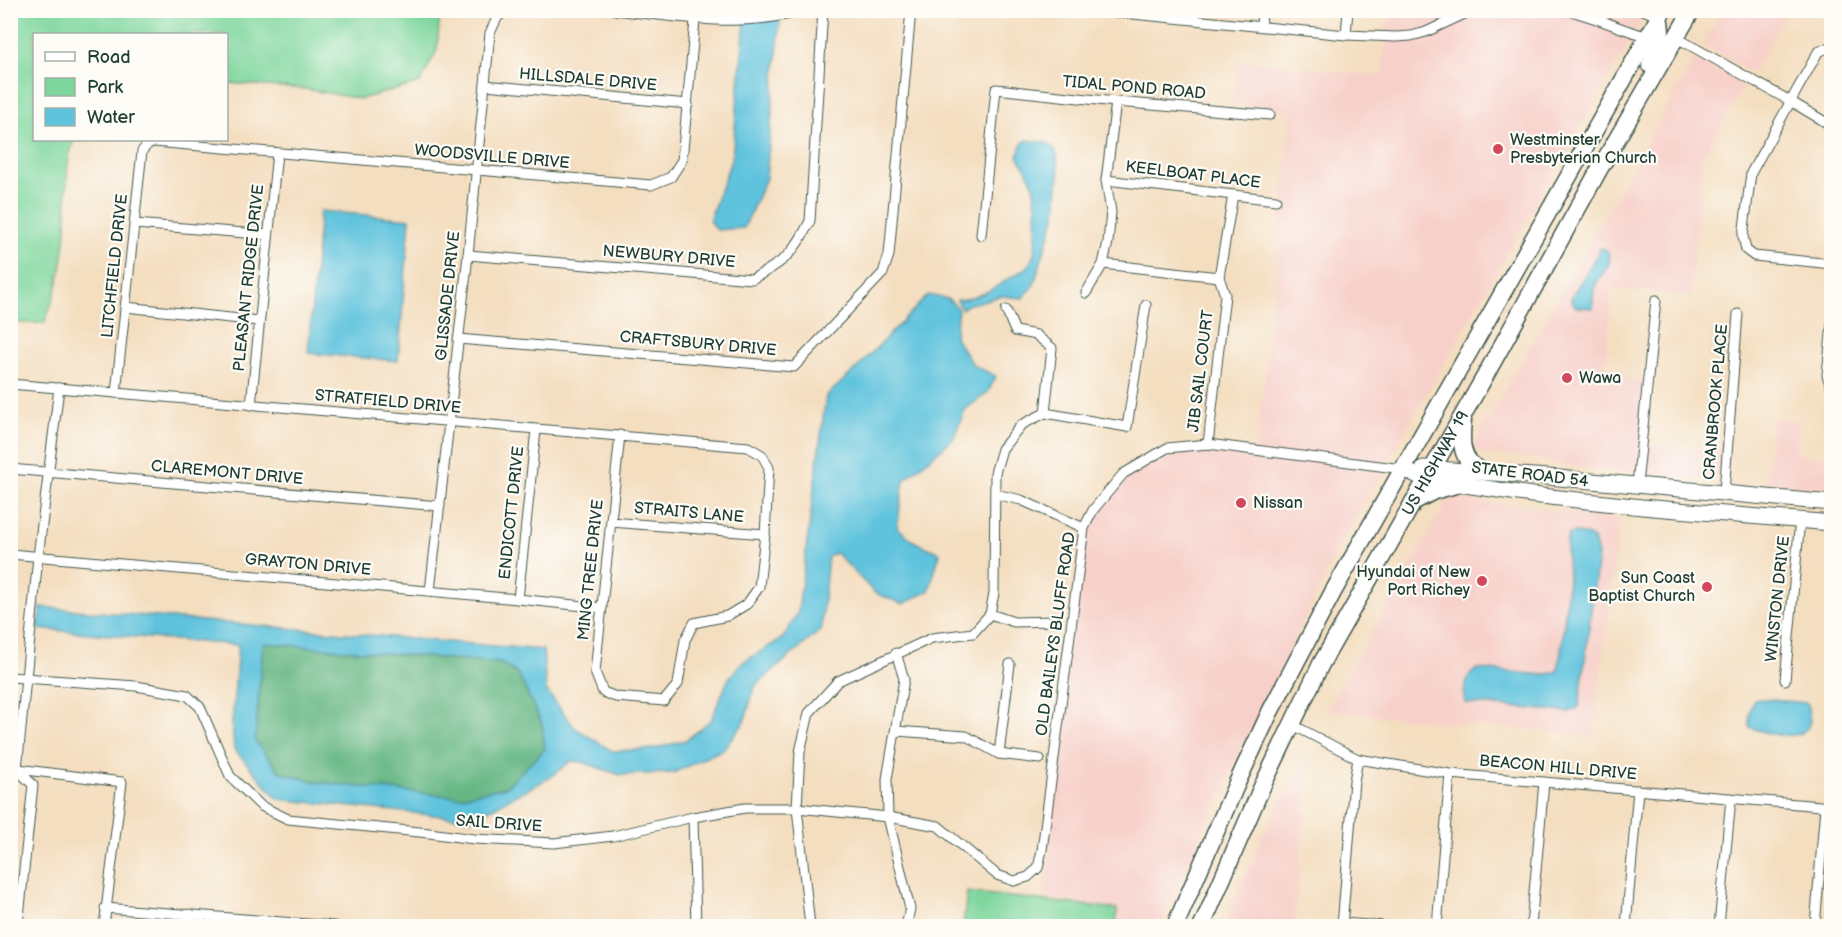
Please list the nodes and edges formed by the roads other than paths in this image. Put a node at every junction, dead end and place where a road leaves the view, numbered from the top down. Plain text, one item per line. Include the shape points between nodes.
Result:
1 (506, 10) edge
2 (615, 10) edge
3 (805, 10) edge
4 (823, 10) edge
5 (912, 10) edge
6 (1092, 10) edge
7 (1262, 10) edge
8 (1348, 10) edge
9 (1473, 10) edge
10 (1564, 10) edge
11 (1643, 10) edge
12 (1692, 10) edge
13 (1580, 11) edge
14 (696, 14) edge
15 (1176, 14) edge
16 (1661, 14) edge
17 (1261, 26) junction
18 (1346, 35) junction
19 (1647, 36) junction
20 (1677, 38) junction
21 (1832, 46) edge
22 (485, 85) junction
23 (1790, 101) junction
24 (1116, 102) junction
25 (688, 104) junction
26 (1270, 115) dead end
27 (1832, 126) edge
28 (148, 144) joint
29 (277, 153) junction
30 (1600, 168) junction
31 (476, 170) junction
32 (1107, 180) junction
33 (1233, 195) junction
34 (1276, 200) dead end
35 (135, 225) junction
36 (268, 235) junction
37 (981, 235) dead end
38 (468, 255) junction
39 (1103, 264) junction
40 (1832, 264) edge
41 (1219, 277) junction
42 (1086, 293) dead end
43 (1656, 300) dead end
44 (1146, 305) dead end
45 (125, 307) junction
46 (1006, 310) dead end
47 (1738, 314) dead end
48 (260, 321) junction
49 (1832, 324) edge
50 (458, 339) junction
51 (10, 384) edge
52 (59, 388) junction
53 (1832, 390) edge
54 (116, 393) junction
55 (251, 405) junction
56 (1045, 413) junction
57 (1463, 414) junction
58 (449, 422) junction
59 (536, 430) junction
60 (620, 435) junction
61 (1208, 444) junction
62 (10, 469) edge
63 (1403, 469) junction
64 (1482, 471) junction
65 (49, 472) junction
66 (1428, 473) junction
67 (1459, 484) junction
68 (1637, 485) junction
69 (1727, 493) junction
70 (995, 494) junction
71 (1832, 503) edge
72 (1410, 505) junction
73 (440, 506) junction
74 (1642, 507) junction
75 (1832, 509) edge
76 (1754, 516) junction
77 (1800, 520) junction
78 (611, 522) junction
79 (1832, 523) edge
80 (1084, 528) junction
81 (765, 534) junction
82 (10, 554) edge
83 (38, 557) junction
84 (430, 591) junction
85 (518, 599) junction
86 (602, 608) junction
87 (990, 614) junction
88 (1055, 621) dead end
89 (896, 653) junction
90 (1010, 664) dead end
91 (10, 677) edge
92 (26, 679) junction
93 (1785, 680) dead end
94 (1291, 724) junction
95 (896, 731) junction
96 (999, 754) junction
97 (1040, 759) dead end
98 (1358, 759) junction
99 (14, 769) edge
100 (1450, 774) junction
101 (1544, 782) junction
102 (1638, 790) junction
103 (1731, 798) junction
104 (1828, 807) edge
105 (797, 808) junction
106 (693, 817) junction
107 (888, 817) junction
108 (1203, 860) junction
109 (1028, 877) joint
110 (105, 908) junction
111 (189, 914) junction
112 (1342, 925) edge
113 (18, 927) edge
114 (104, 927) edge
115 (188, 927) edge
116 (334, 927) edge
117 (696, 927) edge
118 (810, 927) edge
119 (906, 927) edge
120 (1176, 927) edge
121 (1184, 927) edge
122 (1202, 927) edge
123 (1382, 927) edge
124 (1437, 927) edge
125 (1531, 927) edge
126 (1626, 927) edge
127 (1719, 927) edge
128 (1815, 927) edge

1 - 22 street, GLISSADE DRIVE via 490,33
2 - 14 street
3 - 14 street via 773,18 729,20
4 - 38 street, NEWBURY DRIVE via 810,221 798,245 776,266 752,279
5 - 50 street, CRAFTSBURY DRIVE via 889,255 883,273 794,367
6 - 15 street
7 - 17 street
8 - 18 street
9 - 18 street via 1411,36
10 - 13 street
11 - 16 street
12 - 20 highway, US HIGHWAY 19
13 - 19 street
14 - 25 street, WOODSVILLE DRIVE
15 - 17 street
16 - 19 highway, US HIGHWAY 19
16 - 30 highway via 1658,50 1621,116
17 - 18 street
19 - 63 highway, US HIGHWAY 19
20 - 23 street
20 - 30 highway, US HIGHWAY 19
21 - 23 street via 1818,52
22 - 25 street, HILLSDALE DRIVE
22 - 31 street, GLISSADE DRIVE
23 - 27 street
23 - 40 street via 1751,173 1743,236 1746,250 1754,256
24 - 26 street, TIDAL POND ROAD
24 - 32 street
24 - 37 street, TIDAL POND ROAD via 996,89
25 - 31 street, WOODSVILLE DRIVE via 682,160 671,177 651,185
28 - 29 street, WOODSVILLE DRIVE via 154,141
28 - 35 street, LITCHFIELD DRIVE via 142,151
29 - 31 street, WOODSVILLE DRIVE
29 - 36 street, PLEASANT RIDGE DRIVE
30 - 57 highway, US HIGHWAY 19
31 - 38 street, GLISSADE DRIVE
32 - 33 street, KEELBOAT PLACE
32 - 39 street via 1111,212
33 - 34 street, KEELBOAT PLACE
33 - 41 street, JIB SAIL COURT
35 - 36 street
35 - 45 street, LITCHFIELD DRIVE
36 - 48 street, PLEASANT RIDGE DRIVE
38 - 50 street, GLISSADE DRIVE
39 - 41 street
39 - 42 street
41 - 61 street, JIB SAIL COURT via 1225,295
43 - 68 street
44 - 56 street via 1127,427
45 - 48 street
45 - 54 street, LITCHFIELD DRIVE
46 - 56 street via 1015,331 1036,335 1052,348
47 - 69 street, CRANBROOK PLACE
48 - 55 street, PLEASANT RIDGE DRIVE
49 - 53 street via 1827,375
50 - 58 street, GLISSADE DRIVE
51 - 52 street, STRATFIELD DRIVE
52 - 54 street, STRATFIELD DRIVE
52 - 65 street
54 - 55 street, STRATFIELD DRIVE
55 - 58 street, STRATFIELD DRIVE
56 - 70 street via 1021,425 1002,449 995,473
57 - 64 highway via 1462,449 1471,464
57 - 66 highway, US HIGHWAY 19
58 - 59 street, STRATFIELD DRIVE
58 - 73 street, GLISSADE DRIVE
59 - 60 street, STRATFIELD DRIVE
59 - 85 street, ENDICOTT DRIVE
60 - 78 street, MING TREE DRIVE
60 - 81 street, STRATFIELD DRIVE via 748,447 762,455 769,468
61 - 63 street, OLD BAILEYS BLUFF ROAD
61 - 80 street, OLD BAILEYS BLUFF ROAD via 1167,448 1123,474
62 - 65 street, CLAREMONT DRIVE
63 - 66 main road, STATE ROAD 54
63 - 108 highway, US HIGHWAY 19 via 1272,709
64 - 66 main road, STATE ROAD 54
64 - 68 main road, STATE ROAD 54
65 - 73 street, CLAREMONT DRIVE
65 - 83 street
66 - 67 main road, STATE ROAD 54
66 - 72 highway, US HIGHWAY 19
67 - 72 highway via 1434,491
67 - 74 main road, STATE ROAD 54
68 - 69 main road, STATE ROAD 54
69 - 71 main road, STATE ROAD 54
69 - 74 main road via 1713,501 1666,498
70 - 80 street via 1021,500
70 - 87 street via 994,593
72 - 94 highway, US HIGHWAY 19
73 - 84 street, GLISSADE DRIVE
74 - 76 main road, STATE ROAD 54
75 - 76 main road via 1771,508
76 - 77 main road, STATE ROAD 54
77 - 79 main road, STATE ROAD 54
77 - 93 street, WINSTON DRIVE
78 - 81 street, STRAITS LANE
78 - 86 street, MING TREE DRIVE
80 - 109 street, OLD BAILEYS BLUFF ROAD via 1042,850 1038,868
81 - 86 street, MING TREE DRIVE via 759,587 747,604 727,616 694,623 685,640 678,684 664,700 616,697 603,692 595,672
82 - 83 street, GRAYTON DRIVE
83 - 84 street, GRAYTON DRIVE
83 - 92 street
84 - 85 street, GRAYTON DRIVE
85 - 86 street, GRAYTON DRIVE
87 - 88 street via 1014,622
87 - 89 street via 973,633 932,638
89 - 95 street via 904,679
89 - 105 street via 838,681 809,713 800,752
90 - 96 street
91 - 92 street, SAIL DRIVE
92 - 99 street
92 - 106 street, SAIL DRIVE via 136,686 187,695 200,707 230,776 261,806 288,819 474,839 554,843 613,836
94 - 98 street, BEACON HILL DRIVE
94 - 122 highway, US HIGHWAY 19
95 - 96 street via 966,736
95 - 107 street via 887,779
96 - 97 street
98 - 100 street, BEACON HILL DRIVE
98 - 112 street
99 - 110 street via 122,782
99 - 113 street via 33,785
100 - 101 street, BEACON HILL DRIVE
100 - 124 street
101 - 102 street, BEACON HILL DRIVE
101 - 125 street
102 - 103 street, BEACON HILL DRIVE
102 - 126 street
103 - 104 street, BEACON HILL DRIVE
103 - 127 street
104 - 128 street
105 - 106 street, SAIL DRIVE via 745,808
105 - 107 street, SAIL DRIVE
105 - 118 street
106 - 117 street
107 - 109 street, SAIL DRIVE via 938,826 997,875 1014,881
107 - 119 street via 910,909
108 - 120 highway, US HIGHWAY 19
108 - 121 highway
110 - 111 street
110 - 114 street
111 - 115 street
111 - 116 street
112 - 123 street

